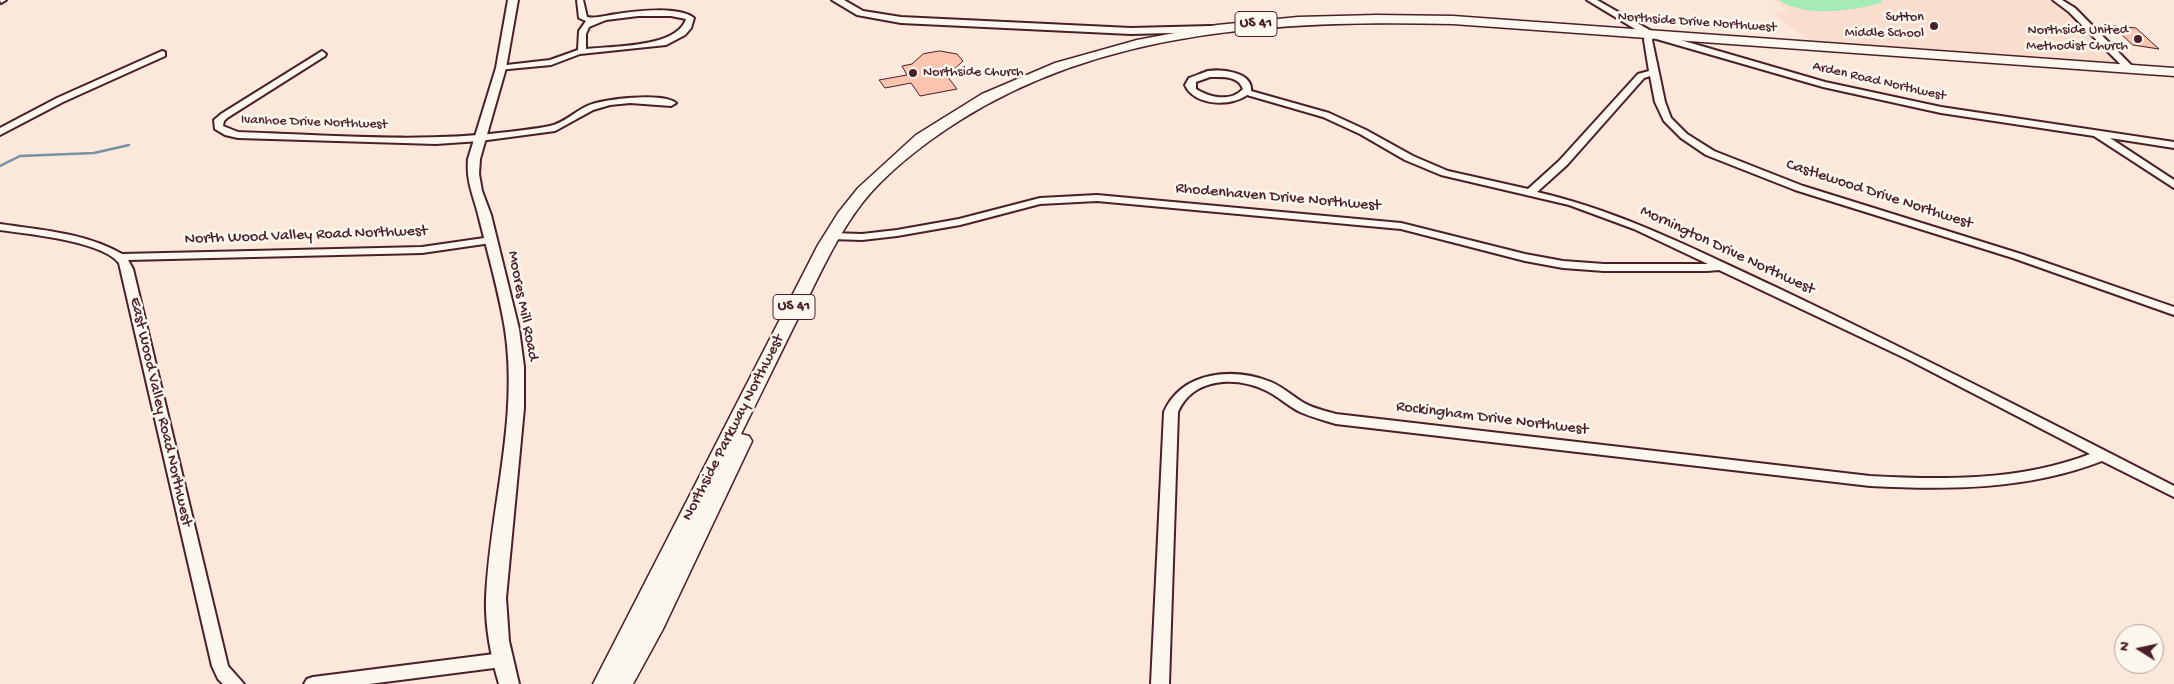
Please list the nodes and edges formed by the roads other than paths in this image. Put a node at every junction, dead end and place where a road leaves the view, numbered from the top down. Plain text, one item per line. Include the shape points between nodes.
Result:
1 (513, 0) edge
2 (838, 0) edge
3 (1591, 0) edge
4 (2057, 0) edge
5 (580, 1) dead end
6 (594, 20) junction
7 (1218, 28) junction
8 (1131, 31) junction
9 (1150, 31) junction
10 (1650, 34) junction
11 (1165, 39) junction
12 (582, 52) junction
13 (162, 54) dead end
14 (322, 54) dead end
15 (501, 68) junction
16 (2130, 69) junction
17 (1654, 72) junction
18 (2174, 72) edge
19 (1246, 92) junction
20 (671, 103) dead end
21 (0, 132) edge
22 (2096, 134) junction
23 (480, 138) junction
24 (2174, 145) edge
25 (2174, 185) edge
26 (1531, 194) junction
27 (0, 226) edge
28 (837, 236) junction
29 (491, 240) junction
30 (120, 256) junction
31 (1721, 266) junction
32 (2174, 311) edge
33 (2101, 455) junction
34 (2174, 492) edge
35 (502, 660) junction
36 (235, 684) edge
37 (314, 684) edge
38 (509, 684) edge
39 (606, 684) edge
40 (620, 684) edge
41 (1160, 684) edge

1 - 15 street, Moores Mill Road
2 - 8 street, Northside Drive Northwest via 860,13 889,19
3 - 10 street, Arden Road Northwest
4 - 16 street via 2072,10
5 - 6 street via 583,18
6 - 12 street via 583,30
6 - 12 street via 640,14 676,14 690,18 682,33 663,43
7 - 9 street, Northside Drive Northwest
7 - 10 main road, Northside Drive Northwest / US 41 via 1307,20 1393,18
7 - 11 main road, Northside Drive Northwest / US 41
8 - 9 street, Northside Drive Northwest
8 - 11 street, Northside Drive Northwest
9 - 11 street, Northside Drive Northwest via 1161,33
10 - 16 main road, Northside Drive Northwest / US 41
10 - 17 street, Castlewood Drive Northwest via 1648,40
10 - 22 street, Arden Road Northwest via 1791,76 1899,102
11 - 28 main road, Northside Parkway Northwest / US 41 via 1109,52 1029,84 953,125 891,175
12 - 15 street via 551,62
13 - 21 street via 68,96
14 - 23 street, Ivanhoe Drive Northwest via 224,116 218,127 238,134 436,141
15 - 23 street, Moores Mill Road
16 - 18 main road, Northside Drive Northwest / US 41
17 - 26 street via 1641,76
17 - 32 street, Castlewood Drive Northwest via 1667,119 1684,136 1710,152 1809,192 2017,256
19 - 19 street, Mornington Drive Northwest via 1245,82 1220,74 1200,76 1190,85 1197,94 1208,98 1230,99
19 - 26 street, Mornington Drive Northwest via 1326,115 1445,173
20 - 23 street via 610,102 585,110 560,127
22 - 24 street, Arden Road Northwest
22 - 25 street
23 - 29 street, Moores Mill Road via 473,177
26 - 31 street, Mornington Drive Northwest via 1614,217
27 - 30 street via 80,241
28 - 31 street, Rhodenhaven Drive Northwest via 889,234 960,222 1040,202 1097,198 1401,226 1562,264
28 - 39 main road, Northside Parkway Northwest / US 41
28 - 40 main road, Northside Parkway Northwest / US 41 via 651,629
29 - 30 street, North Wood Valley Road Northwest via 422,250
29 - 35 street, Moores Mill Road via 512,329 516,367 516,408 496,598
30 - 36 street, East Wood Valley Road Northwest via 127,269 220,666
31 - 33 street, Mornington Drive Northwest via 1911,356
33 - 34 street, Mornington Drive Northwest
33 - 41 street, Rockingham Drive Northwest via 2043,474 2009,480 1931,485 1870,482 1336,419 1302,408 1275,389 1256,381 1210,379 1183,392 1171,412
35 - 37 street
35 - 38 street, Moores Mill Road

